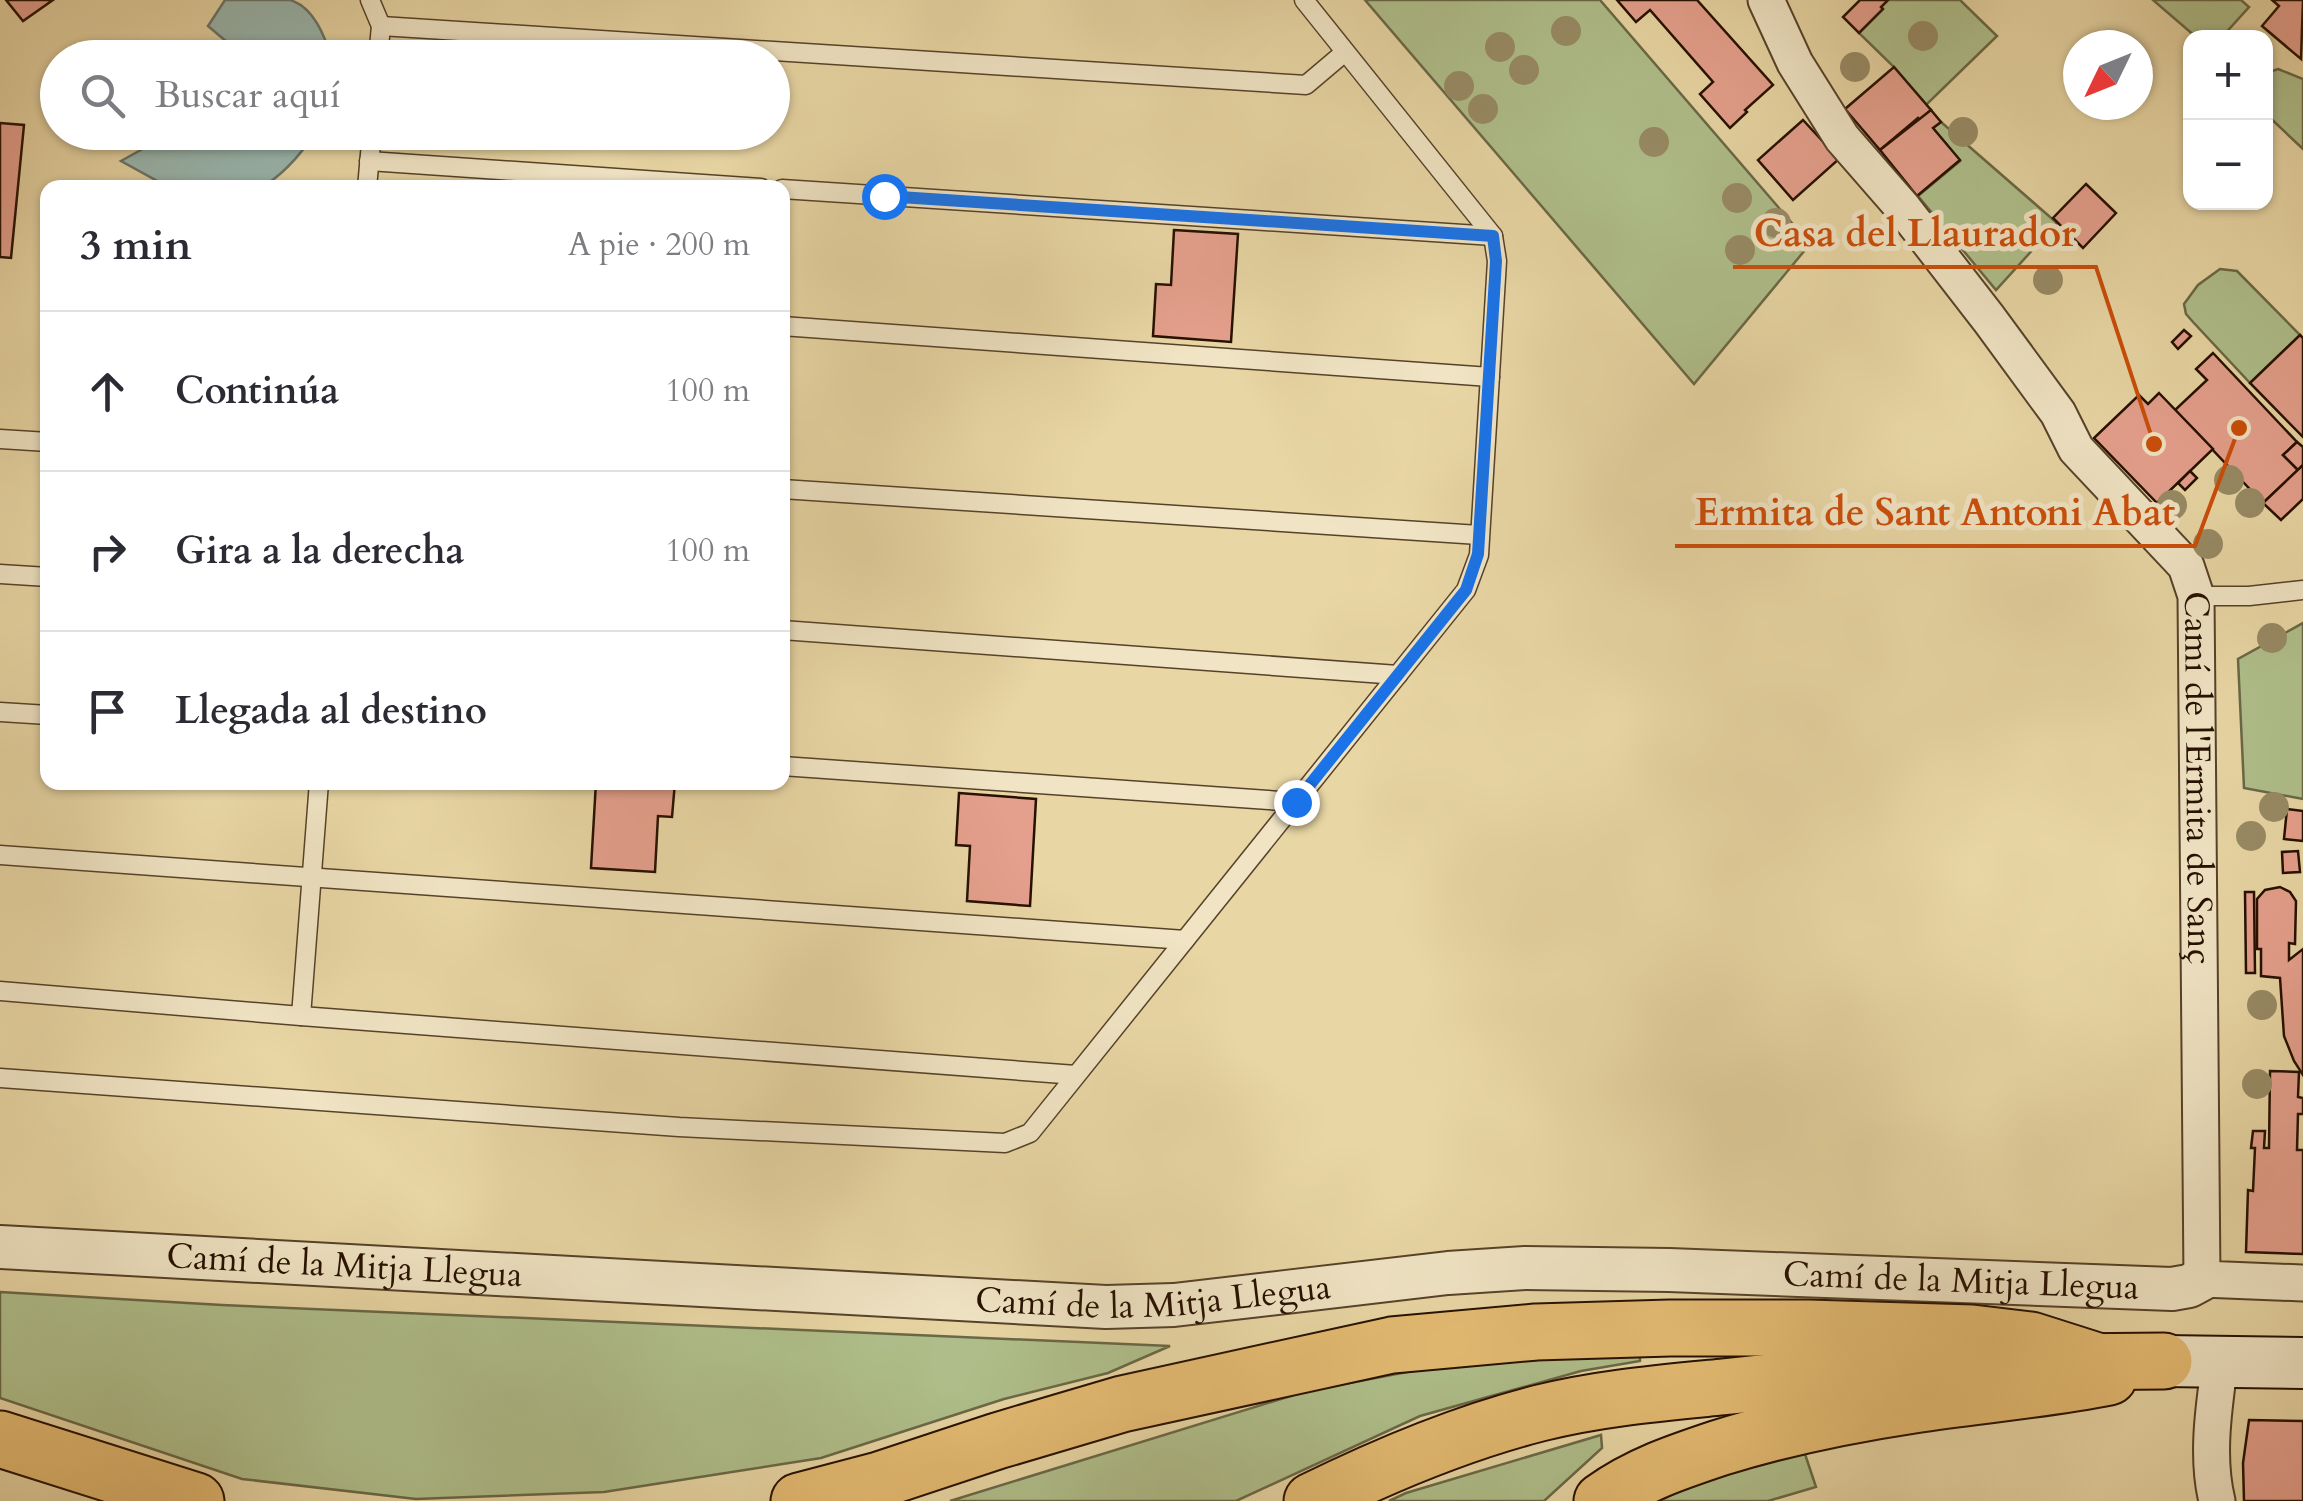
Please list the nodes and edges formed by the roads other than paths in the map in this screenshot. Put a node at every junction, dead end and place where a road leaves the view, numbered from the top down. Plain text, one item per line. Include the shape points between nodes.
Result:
1 (370, 0) edge
2 (1304, 0) edge
3 (1766, 0) edge
4 (381, 26) junction
5 (380, 40) edge
6 (600, 40) edge
7 (790, 52) edge
8 (1345, 52) junction
9 (370, 150) edge
10 (369, 162) junction
11 (368, 180) edge
12 (640, 180) edge
13 (790, 190) edge
14 (1493, 236) junction
15 (790, 327) edge
16 (1490, 377) junction
17 (0, 438) edge
18 (40, 441) edge
19 (790, 490) edge
20 (1480, 534) junction
21 (0, 574) edge
22 (40, 576) edge
23 (2303, 590) edge
24 (2196, 596) junction
25 (790, 631) edge
26 (1398, 675) junction
27 (0, 712) edge
28 (40, 714) edge
29 (790, 767) edge
30 (318, 790) edge
31 (1296, 802) junction
32 (0, 855) edge
33 (312, 877) junction
34 (1185, 940) junction
35 (0, 990) edge
36 (300, 1016) junction
37 (1076, 1075) junction
38 (0, 1078) edge
39 (0, 1246) edge
40 (2202, 1280) junction
41 (2303, 1282) edge
42 (2097, 1361) junction
43 (2164, 1361) junction
44 (2220, 1362) junction
45 (2303, 1364) edge
46 (0, 1439) edge
47 (0, 1468) edge
48 (84, 1501) edge
49 (196, 1501) edge
50 (799, 1501) edge
51 (1312, 1501) edge
52 (1602, 1501) edge
53 (2216, 1501) edge

1 - 4 lane
2 - 8 lane
3 - 24 street, Camí de l'Ermita de Sanç via 1842,138 1989,319 2058,413 2076,450 2186,566
4 - 5 lane
4 - 6 lane
7 - 8 lane via 1306,85
8 - 14 lane
9 - 10 lane
10 - 11 lane
10 - 12 lane
13 - 14 lane
14 - 16 lane
15 - 16 lane
16 - 20 lane
17 - 18 lane
19 - 20 lane
20 - 26 lane via 1466,590
21 - 22 lane
23 - 24 lane
24 - 40 street, Camí de l'Ermita de Sanç
25 - 26 lane
26 - 31 lane
27 - 28 lane
29 - 31 lane
30 - 33 lane
31 - 34 lane
32 - 33 lane
33 - 34 lane
33 - 36 lane
34 - 37 lane
35 - 36 lane
36 - 37 lane
37 - 38 lane via 1030,1133 1004,1143 679,1127
39 - 40 street, Camí de la Mitja Llegua via 1106,1308 1524,1268 2172,1289
40 - 41 street, Camí de la Mitja Llegua
42 - 43 highway
42 - 50 highway via 2030,1340 1972,1333 1808,1328 1536,1332 1392,1346 1122,1404
42 - 51 highway via 1878,1371 1607,1398 1470,1434
43 - 44 main road
43 - 52 highway via 2070,1385 1772,1432 1646,1474
44 - 45 main road
44 - 53 street
46 - 49 highway
47 - 48 highway

